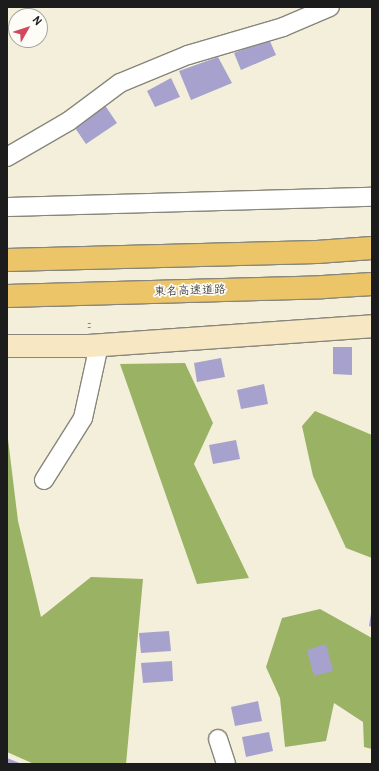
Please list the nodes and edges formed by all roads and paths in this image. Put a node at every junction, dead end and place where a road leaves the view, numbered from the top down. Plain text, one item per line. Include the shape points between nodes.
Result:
1 (330, 7) edge
2 (7, 157) edge
3 (372, 197) edge
4 (7, 207) edge
5 (372, 248) edge
6 (7, 260) edge
7 (372, 284) edge
8 (7, 296) edge
9 (372, 326) edge
10 (99, 345) junction
11 (7, 346) edge
12 (44, 480) dead end
13 (218, 739) dead end
14 (226, 764) edge

1 - 2 street via 284,27 188,55 120,83 69,121
3 - 4 street
5 - 6 highway via 294,253
7 - 8 highway, 東名高速道路
9 - 10 street
10 - 11 street
10 - 12 street via 83,418
13 - 14 street

